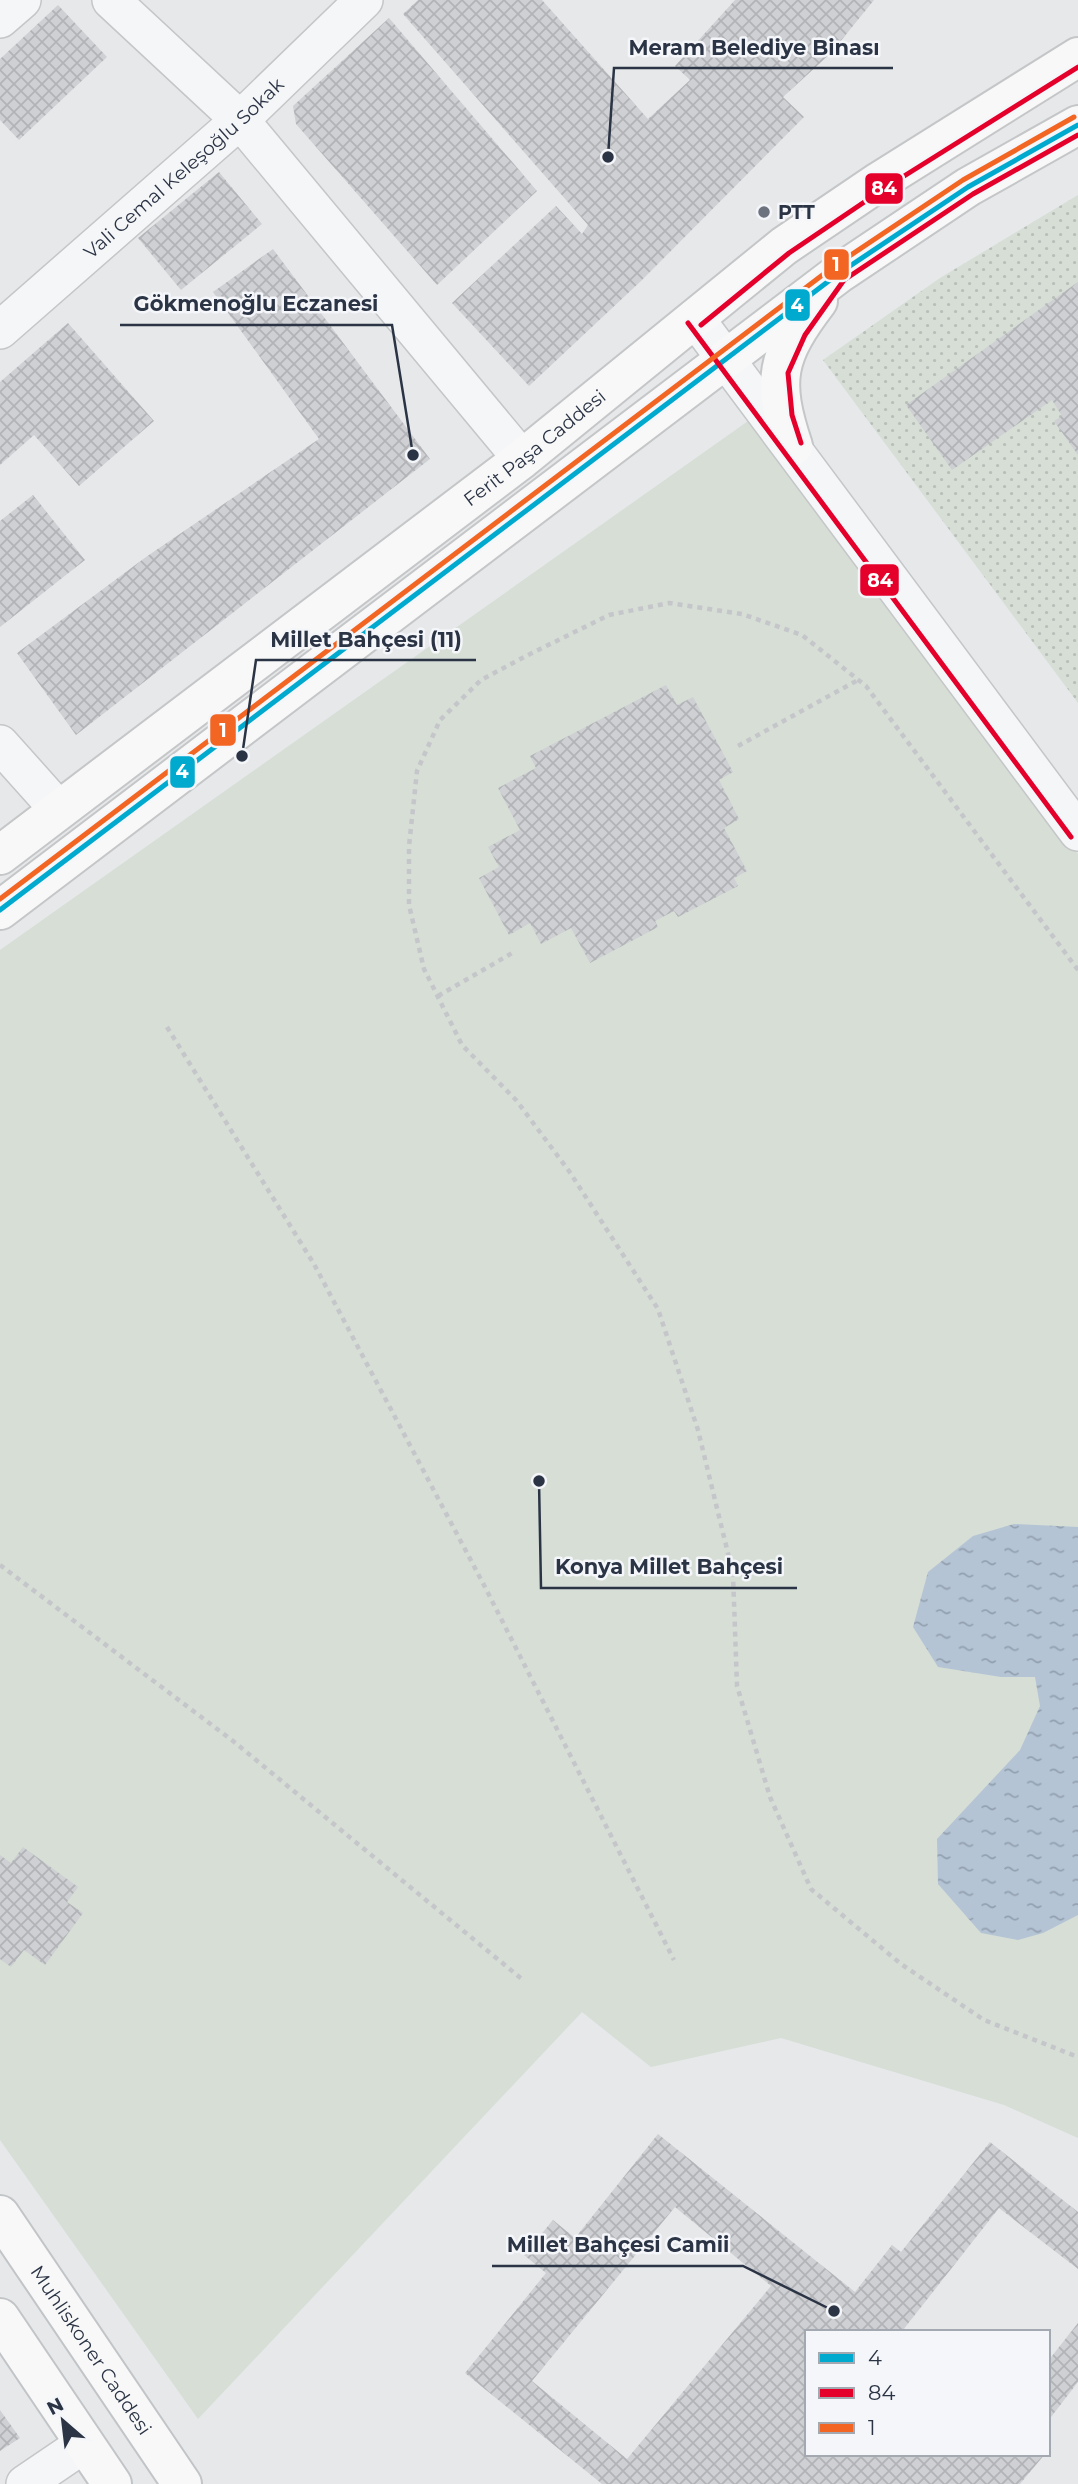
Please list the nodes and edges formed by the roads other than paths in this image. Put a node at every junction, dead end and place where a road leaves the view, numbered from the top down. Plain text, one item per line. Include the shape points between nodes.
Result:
1 (22, 0) edge
2 (111, 0) edge
3 (364, 0) edge
4 (0, 19) edge
5 (1078, 57) edge
6 (240, 120) junction
7 (1078, 125) edge
8 (838, 274) junction
9 (695, 318) junction
10 (0, 330) edge
11 (728, 360) junction
12 (793, 446) junction
13 (523, 459) junction
14 (0, 744) edge
15 (59, 810) junction
16 (1078, 832) edge
17 (0, 855) edge
18 (0, 910) edge
19 (0, 2215) edge
20 (0, 2318) edge
21 (85, 2444) junction
22 (25, 2484) edge
23 (112, 2484) edge
24 (182, 2484) edge

1 - 4 street
2 - 6 street
3 - 6 street, Vali Cemal Keleşoğlu Sokak
5 - 9 main road, Ferit Paşa Caddesi via 880,181 785,246
6 - 10 street, Vali Cemal Keleşoğlu Sokak
6 - 13 street
7 - 8 main road via 968,187
8 - 11 main road
8 - 12 main road via 797,331 779,371 783,417
9 - 11 street
9 - 13 main road, Ferit Paşa Caddesi
11 - 12 street
11 - 18 main road
12 - 16 street
13 - 15 main road, Ferit Paşa Caddesi
14 - 15 street
15 - 17 main road, Ferit Paşa Caddesi
19 - 24 main road, Muhliskoner Caddesi
20 - 21 main road
21 - 22 street
21 - 23 main road

